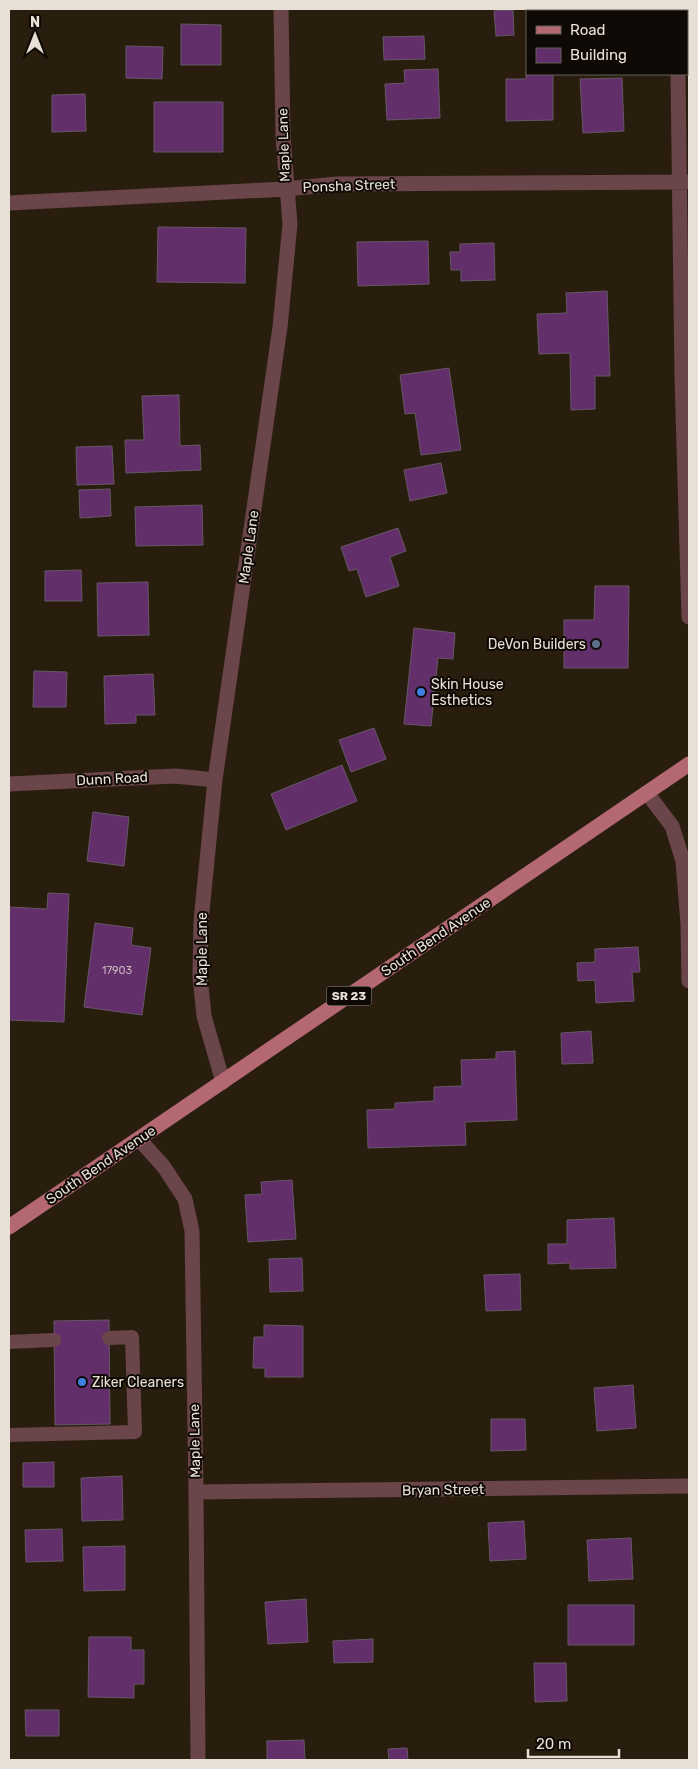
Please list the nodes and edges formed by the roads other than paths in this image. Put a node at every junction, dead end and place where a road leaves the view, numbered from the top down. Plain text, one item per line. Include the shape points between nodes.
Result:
1 (281, 9) edge
2 (678, 75) edge
3 (685, 182) edge
4 (286, 189) junction
5 (9, 203) edge
6 (689, 617) edge
7 (689, 764) edge
8 (214, 780) junction
9 (9, 784) edge
10 (647, 793) junction
11 (689, 980) edge
12 (222, 1082) junction
13 (139, 1139) junction
14 (9, 1228) edge
15 (109, 1338) dead end
16 (54, 1340) dead end
17 (9, 1342) edge
18 (9, 1435) edge
19 (689, 1486) edge
20 (196, 1492) junction
21 (198, 1760) edge

1 - 4 street, Maple Lane
2 - 3 street
3 - 4 street, Ponsha Street via 337,184
3 - 6 street via 682,377
4 - 5 street, Ponsha Street
4 - 8 street, Maple Lane via 290,224 280,327
7 - 10 main road, South Bend Avenue / SR 23
8 - 9 street, Dunn Road via 176,776
8 - 12 street, Maple Lane via 200,921 200,976 204,1016
10 - 11 street via 672,826 683,861
10 - 12 main road, South Bend Avenue / SR 23
12 - 13 main road, South Bend Avenue / SR 23
13 - 14 main road, South Bend Avenue / SR 23
13 - 20 street, Maple Lane via 164,1167 185,1199 192,1230
15 - 18 lane via 132,1338 135,1432
16 - 17 lane
19 - 20 street, Bryan Street
20 - 21 street, Maple Lane

